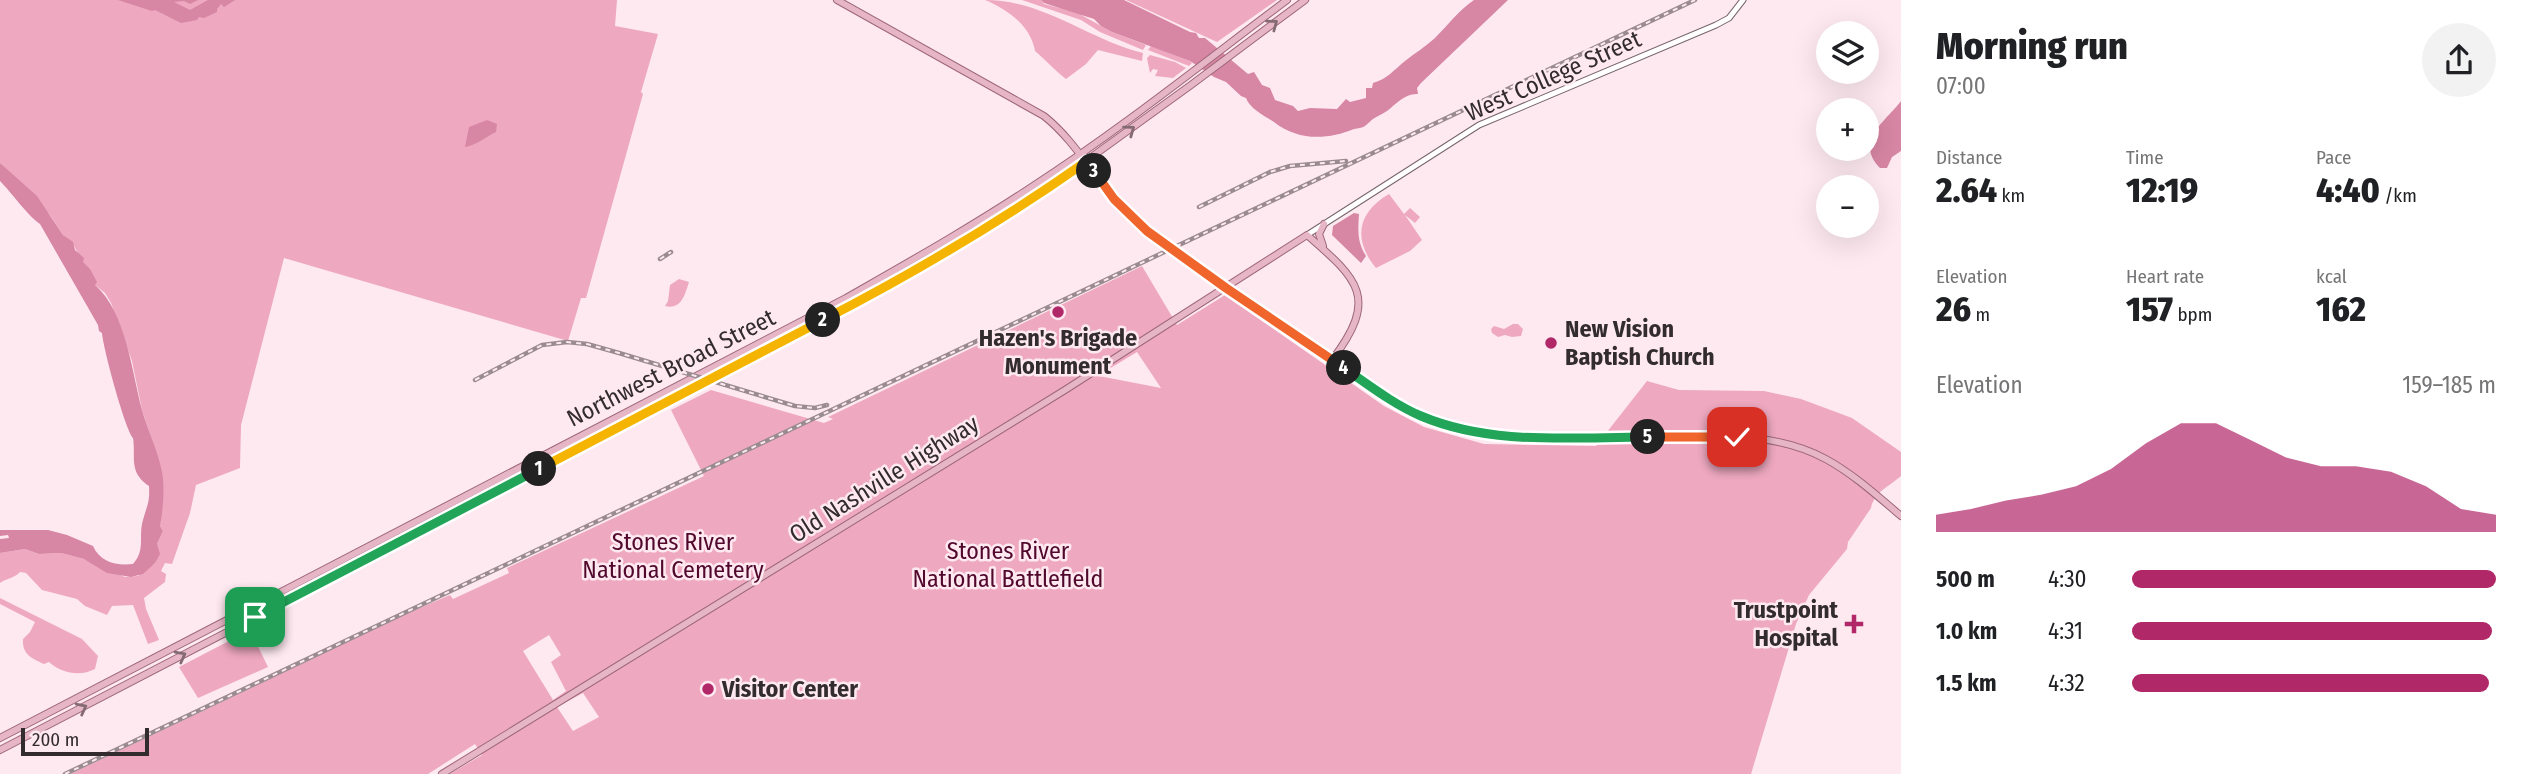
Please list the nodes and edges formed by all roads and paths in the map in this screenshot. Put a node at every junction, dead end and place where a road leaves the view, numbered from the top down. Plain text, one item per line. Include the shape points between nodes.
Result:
1 (837, 0) edge
2 (1287, 0) edge
3 (1305, 0) edge
4 (1743, 0) edge
5 (1079, 154) junction
6 (1087, 161) junction
7 (1324, 224) junction
8 (968, 227) junction
9 (1307, 235) junction
10 (974, 236) junction
11 (932, 250) junction
12 (1326, 251) junction
13 (937, 259) junction
14 (872, 283) junction
15 (877, 292) junction
16 (821, 311) junction
17 (825, 319) junction
18 (748, 349) junction
19 (752, 358) junction
20 (1332, 360) junction
21 (688, 380) junction
22 (693, 389) junction
23 (601, 425) junction
24 (606, 435) junction
25 (510, 472) junction
26 (515, 481) junction
27 (1901, 516) edge
28 (412, 524) junction
29 (417, 533) junction
30 (356, 551) junction
31 (362, 562) junction
32 (250, 608) junction
33 (255, 617) junction
34 (115, 678) junction
35 (120, 688) junction
36 (0, 738) edge
37 (0, 750) edge
38 (442, 774) edge

1 - 5 main road via 1044,116
2 - 5 main road, Northwest Broad Street
6 -> 3 main road, Northwest Broad Street
4 - 7 street, West College Street via 1729,18 1716,25 1479,125
5 - 6 main road
5 - 8 main road, Northwest Broad Street
6 - 10 main road, Northwest Broad Street
6 - 20 main road, bridge via 1114,199 1147,231
7 - 9 street, West College Street
7 - 12 main road via 1319,234
8 - 10 main road
8 - 11 main road, Northwest Broad Street
9 - 12 main road
9 - 38 main road, Old Nashville Highway via 1065,390
10 - 13 main road, Northwest Broad Street
11 - 13 main road
11 - 14 main road, Northwest Broad Street
12 - 20 main road via 1346,270 1358,302 1352,332
13 - 15 main road, Northwest Broad Street
14 - 15 main road
14 - 16 main road, Northwest Broad Street
15 - 17 main road, Northwest Broad Street
16 - 17 main road
16 - 18 main road, Northwest Broad Street
17 - 19 main road, Northwest Broad Street
18 - 19 main road
18 - 21 main road, Northwest Broad Street
19 - 22 main road, Northwest Broad Street
20 - 27 main road via 1402,407 1467,432 1518,437 1737,437 1787,443 1852,473
21 - 22 main road
21 - 23 main road, Northwest Broad Street
22 - 24 main road, Northwest Broad Street
23 - 24 main road
23 - 25 main road, Northwest Broad Street
24 - 26 main road, Northwest Broad Street
25 - 26 main road
25 - 28 main road, Northwest Broad Street
26 - 29 main road, Northwest Broad Street
28 - 29 main road
28 - 30 main road, Northwest Broad Street
29 - 31 main road, Northwest Broad Street
30 - 31 main road
30 - 32 main road, Northwest Broad Street
31 - 33 main road, Northwest Broad Street
32 - 33 main road
32 - 34 main road, Northwest Broad Street
35 -> 33 main road, Northwest Broad Street
34 - 35 main road
34 - 36 main road, Northwest Broad Street
37 -> 35 main road, Northwest Broad Street

